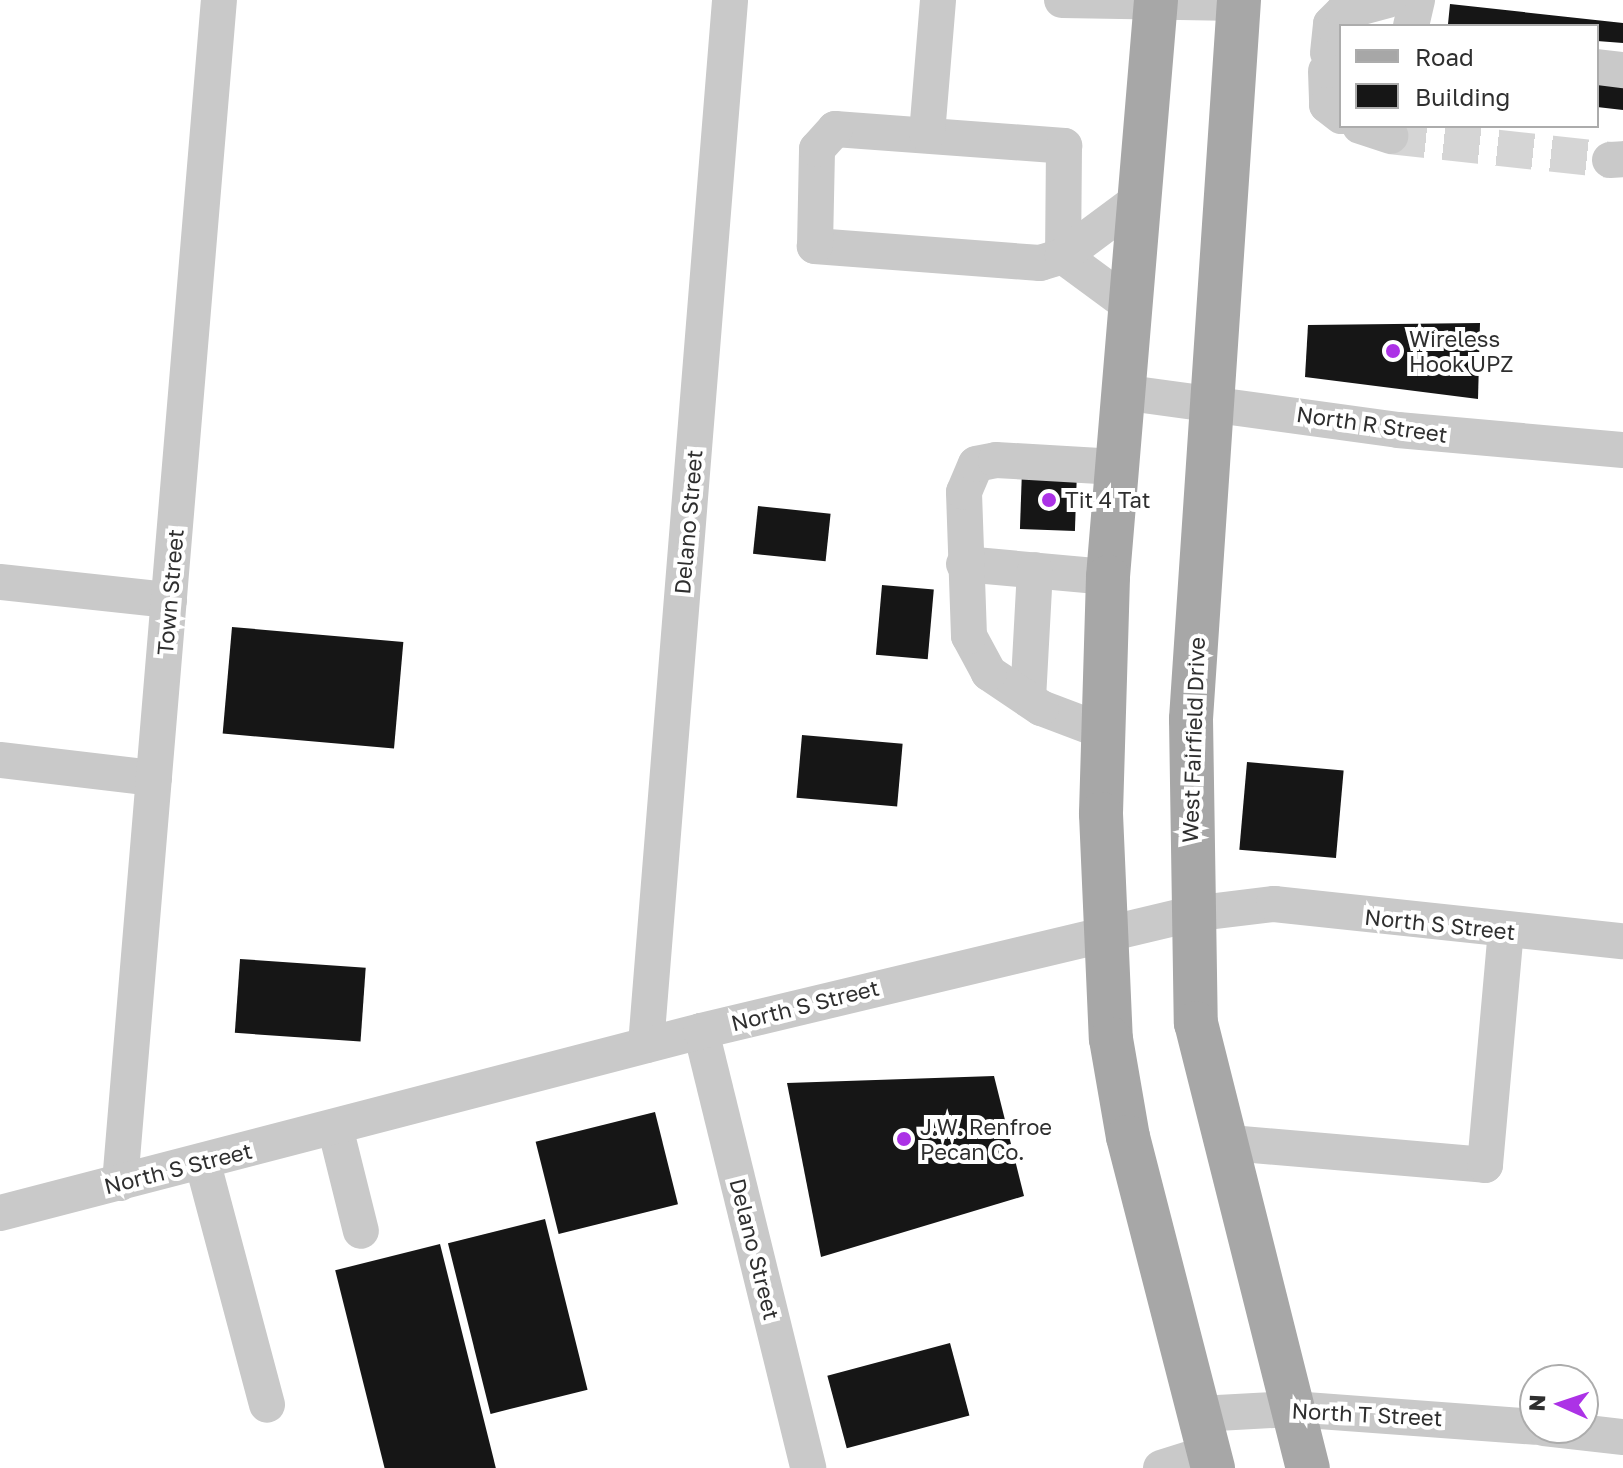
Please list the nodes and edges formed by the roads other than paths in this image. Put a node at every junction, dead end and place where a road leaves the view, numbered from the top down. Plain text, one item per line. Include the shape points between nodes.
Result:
1 (219, 0) edge
2 (730, 0) edge
3 (938, 0) edge
4 (1062, 0) edge
5 (1388, 0) edge
6 (1417, 0) edge
7 (1239, 1) edge
8 (1155, 2) edge
9 (1411, 24) edge
10 (1599, 67) edge
11 (1623, 70) edge
12 (1339, 112) edge
13 (927, 134) junction
14 (1134, 203) junction
15 (1063, 256) junction
16 (1128, 304) junction
17 (1121, 392) junction
18 (1215, 401) junction
19 (1623, 450) edge
20 (1117, 467) junction
21 (964, 564) junction
22 (1035, 570) junction
23 (1108, 577) junction
24 (0, 582) edge
25 (169, 600) junction
26 (1028, 699) junction
27 (1102, 731) junction
28 (0, 760) edge
29 (154, 778) junction
30 (1191, 914) junction
31 (1108, 930) junction
32 (1506, 931) junction
33 (1623, 941) edge
34 (701, 1031) junction
35 (646, 1045) junction
36 (335, 1127) junction
37 (1230, 1143) junction
38 (203, 1164) junction
39 (120, 1183) junction
40 (0, 1213) edge
41 (361, 1231) dead end
42 (267, 1405) dead end
43 (1292, 1409) junction
44 (1519, 1426) edge
45 (1599, 1434) edge
46 (1623, 1437) edge
47 (1207, 1445) edge
48 (808, 1468) edge
49 (1161, 1468) edge
50 (1308, 1468) edge

1 - 25 street, Town Street
2 - 35 street, Delano Street
3 - 13 street
4 - 8 street
5 - 12 street via 1343,12 1331,24 1327,105
6 - 9 street
7 - 8 street
7 - 18 main road, West Fairfield Drive
8 - 14 main road
10 - 11 street
13 - 15 street via 1064,146
13 - 15 street via 823,134 815,246 1040,263
14 - 15 street via 1097,224
14 - 16 main road
15 - 16 street
16 - 17 main road
17 - 18 street, North R Street
17 - 20 main road
18 - 19 street, North R Street via 1398,430
18 - 30 main road, West Fairfield Drive via 1191,719
20 - 21 street via 976,464 964,492
20 - 23 main road
21 - 22 street
21 - 26 street via 969,636 989,673
22 - 23 street
22 - 26 street
23 - 27 main road
24 - 25 street
25 - 29 street, Town Street
26 - 27 street
27 - 31 main road
28 - 29 street
29 - 39 street, Town Street
30 - 31 street, North S Street
30 - 32 street, North S Street via 1274,904
30 - 37 main road, West Fairfield Drive via 1196,1023
31 - 34 street, North S Street
31 - 47 main road via 1111,1039 1128,1137
32 - 33 street, North S Street
32 - 37 street via 1485,1165
34 - 35 street, North S Street
34 - 48 street, Delano Street
35 - 36 street, North S Street
36 - 38 street, North S Street
36 - 41 street
37 - 43 main road, West Fairfield Drive
38 - 39 street, North S Street
38 - 42 street
39 - 40 street, North S Street
43 - 44 street, North T Street
43 - 47 street, North T Street
43 - 50 main road, West Fairfield Drive
45 - 46 street
47 - 49 street, North T Street

